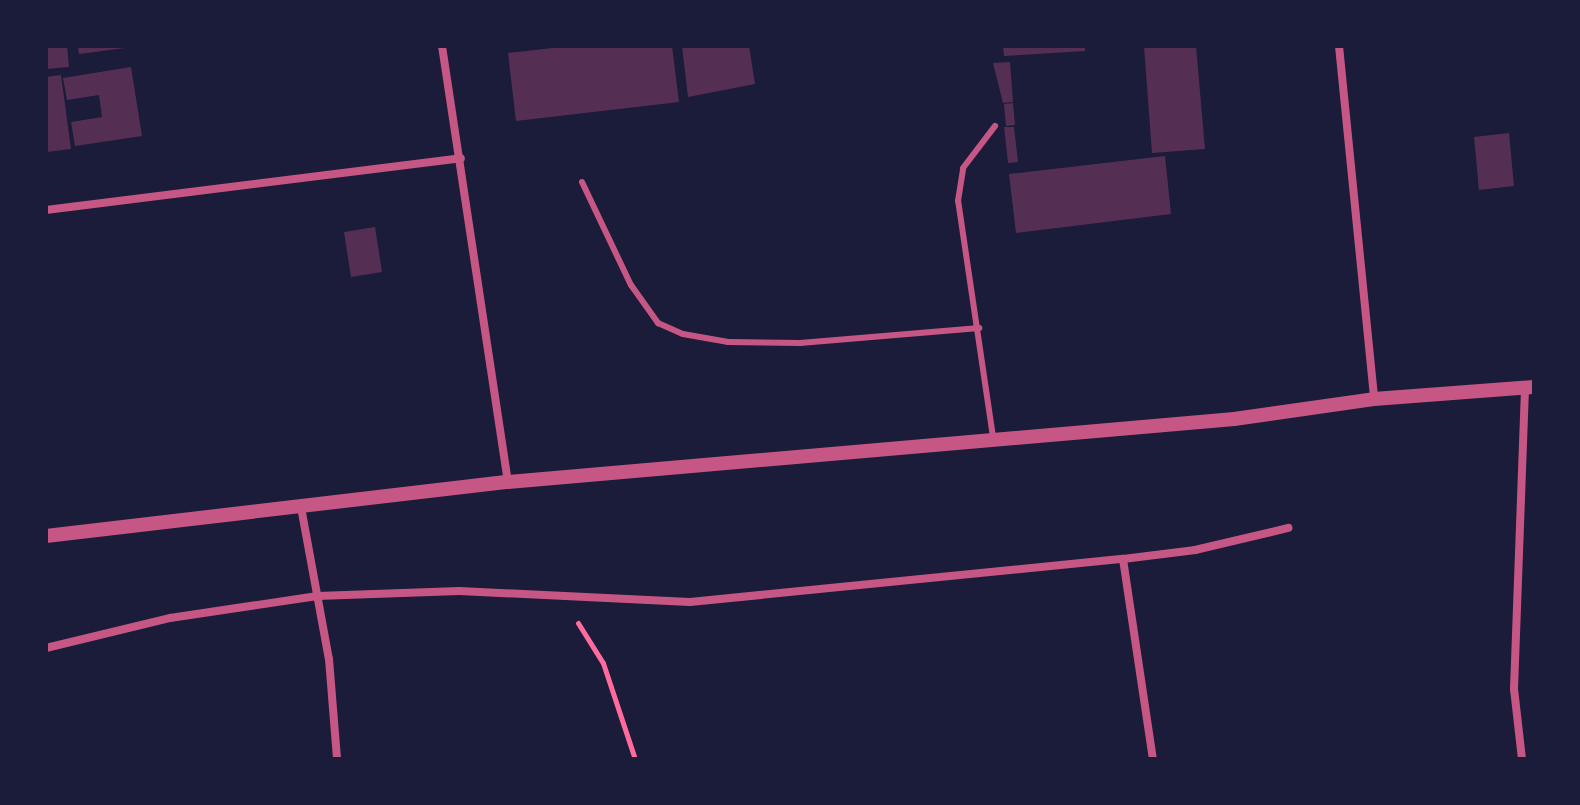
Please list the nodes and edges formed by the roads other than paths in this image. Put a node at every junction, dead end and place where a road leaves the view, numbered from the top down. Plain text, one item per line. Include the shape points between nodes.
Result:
1 (442, 46) edge
2 (1339, 46) edge
3 (995, 126) dead end
4 (461, 158) junction
5 (582, 182) dead end
6 (46, 210) edge
7 (979, 328) junction
8 (1530, 388) edge
9 (1374, 399) junction
10 (993, 437) junction
11 (508, 482) junction
12 (301, 507) junction
13 (1288, 528) dead end
14 (46, 536) edge
15 (1123, 559) junction
16 (317, 596) junction
17 (46, 648) edge
18 (337, 759) edge
19 (1153, 759) edge
20 (1522, 759) edge

1 - 4 street
2 - 9 street
3 - 7 lane via 963,168 958,201
4 - 6 street
4 - 11 street
5 - 7 lane via 631,285 658,323 683,334 728,342 800,343
7 - 10 lane
8 - 9 street
8 - 20 street via 1514,689
9 - 10 street via 1234,419
10 - 11 street
11 - 12 street
12 - 14 street
12 - 16 street
13 - 15 street via 1195,550
15 - 16 street via 690,602 459,591
15 - 19 street
16 - 17 street via 170,618
16 - 18 street

